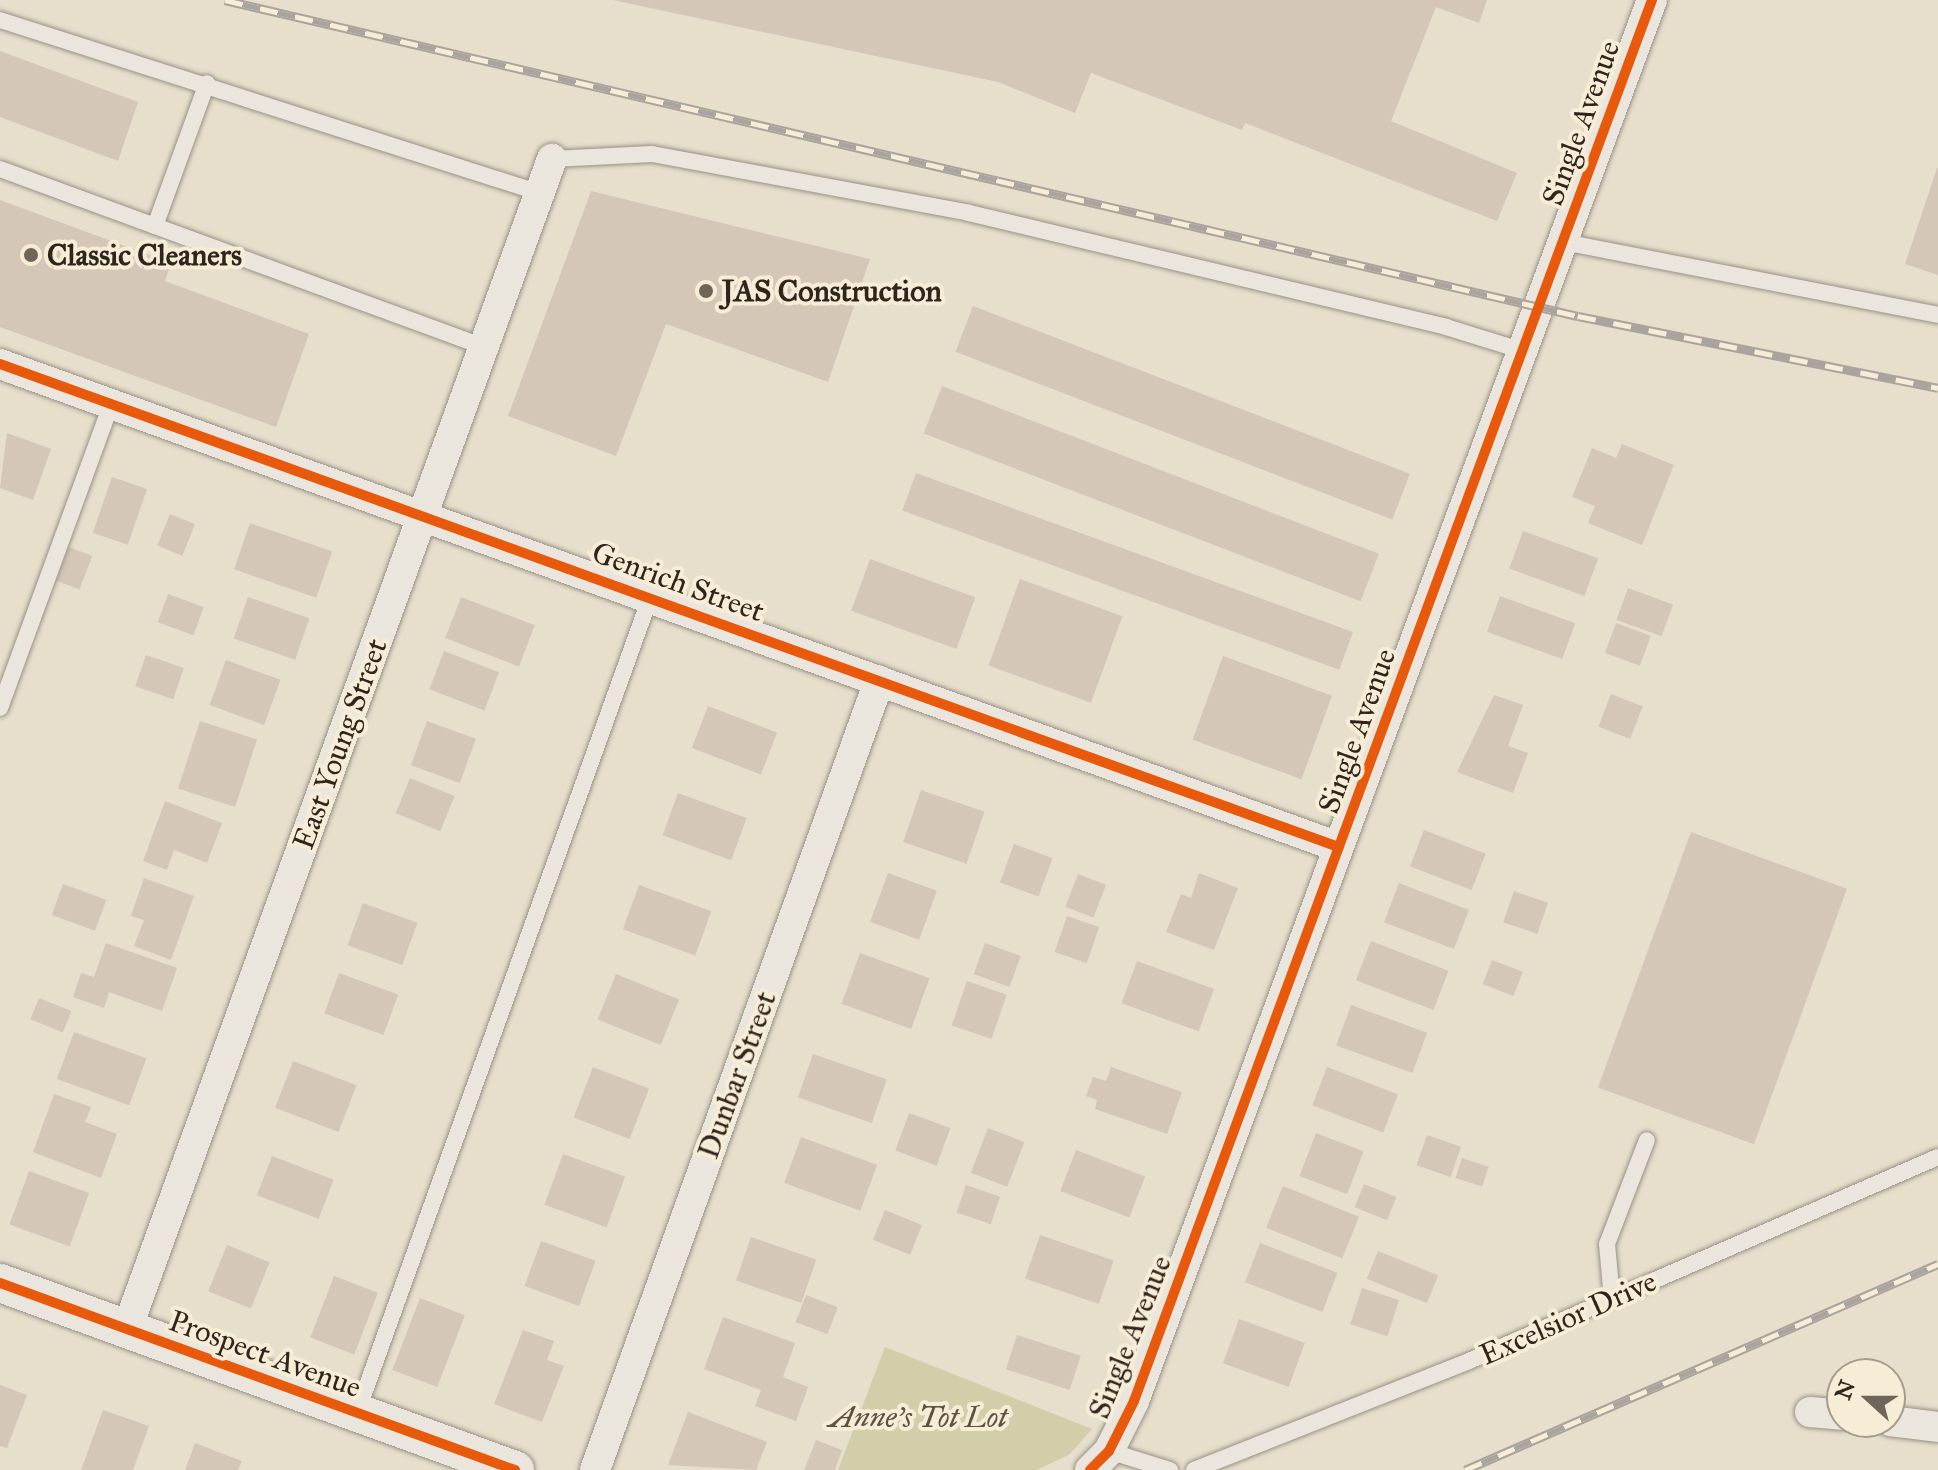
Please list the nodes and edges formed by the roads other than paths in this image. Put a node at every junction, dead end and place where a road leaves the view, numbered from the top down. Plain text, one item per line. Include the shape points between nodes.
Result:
1 (1652, 0) edge
2 (0, 20) edge
3 (207, 83) junction
4 (552, 159) joint
5 (0, 169) edge
6 (540, 193) junction
7 (155, 226) junction
8 (1563, 242) junction
9 (1938, 315) edge
10 (484, 347) junction
11 (1523, 351) junction
12 (0, 364) edge
13 (111, 404) junction
14 (423, 515) junction
15 (650, 598) junction
16 (879, 681) junction
17 (0, 708) edge
18 (1339, 847) junction
19 (1647, 1140) dead end
20 (1938, 1157) edge
21 (0, 1283) edge
22 (1612, 1299) junction
23 (127, 1329) junction
24 (1810, 1412) dead end
25 (357, 1413) junction
26 (1826, 1414) edge
27 (1906, 1423) edge
28 (1938, 1427) edge
29 (1099, 1460) edge
30 (515, 1470) edge
31 (595, 1470) edge
32 (1170, 1470) edge
33 (1194, 1470) edge

1 - 8 street, Single Avenue
2 - 3 lane
3 - 6 lane
3 - 7 lane
4 - 6 street, East Young Street
4 - 11 lane via 652,154 969,213
5 - 7 lane
6 - 10 street, East Young Street
7 - 10 lane
8 - 9 lane
8 - 11 street, Single Avenue
10 - 14 street, East Young Street
11 - 18 street, Single Avenue
12 - 13 street, Genrich Street
13 - 14 street, Genrich Street
13 - 17 lane
14 - 15 street, Genrich Street
14 - 23 street, East Young Street
15 - 16 street, Genrich Street
15 - 25 lane
16 - 18 street, Genrich Street
16 - 31 street, Dunbar Street
18 - 29 street, Single Avenue via 1134,1401
19 - 22 lane via 1607,1244
20 - 22 lane, Excelsior Drive
21 - 23 street, Prospect Avenue
22 - 33 lane, Excelsior Drive
23 - 25 street, Prospect Avenue
24 - 26 street
25 - 30 street, Prospect Avenue
27 - 28 street
29 - 32 lane

